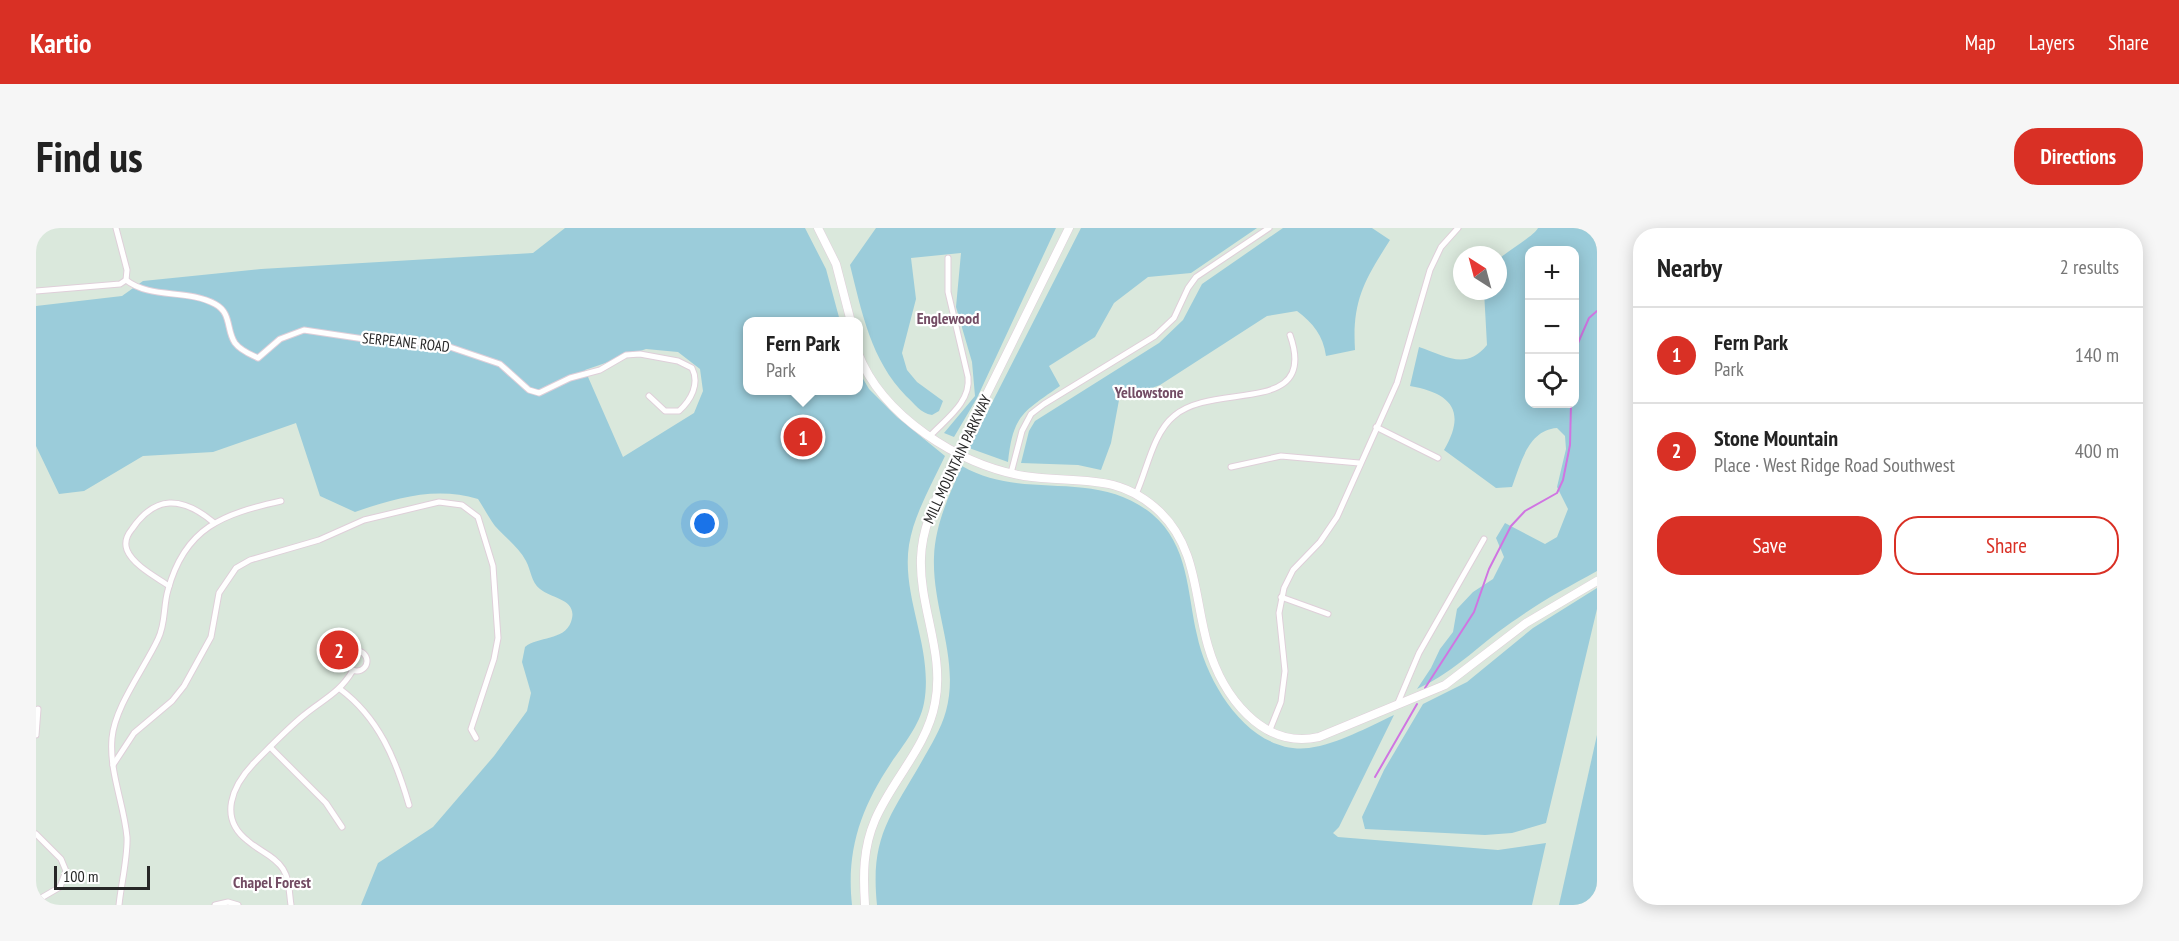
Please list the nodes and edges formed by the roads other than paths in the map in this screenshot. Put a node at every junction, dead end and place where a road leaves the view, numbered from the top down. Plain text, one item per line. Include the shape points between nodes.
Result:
1 (116, 228) edge
2 (818, 228) edge
3 (1069, 228) edge
4 (1269, 228) edge
5 (1458, 228) edge
6 (948, 258) dead end
7 (126, 280) junction
8 (36, 291) edge
9 (850, 317) edge
10 (1290, 335) dead end
11 (863, 364) edge
12 (650, 396) dead end
13 (1376, 427) junction
14 (931, 435) junction
15 (1438, 458) dead end
16 (1359, 463) junction
17 (1231, 467) dead end
18 (1011, 473) junction
19 (1136, 494) junction
20 (281, 501) dead end
21 (213, 522) junction
22 (1484, 539) dead end
23 (1597, 581) edge
24 (169, 586) junction
25 (1281, 597) junction
26 (1328, 614) dead end
27 (353, 670) dead end
28 (340, 690) junction
29 (1397, 706) junction
30 (38, 709) dead end
31 (1269, 732) junction
32 (36, 735) edge
33 (476, 738) dead end
34 (270, 747) junction
35 (113, 765) junction
36 (409, 805) dead end
37 (342, 827) dead end
38 (36, 834) edge
39 (36, 901) edge
40 (119, 905) edge
41 (215, 905) edge
42 (238, 905) edge
43 (291, 905) edge
44 (865, 905) edge

1 - 7 street
2 - 9 street via 836,264
3 - 44 street, MILL MOUNTAIN PARKWAY, bridge via 930,512 921,545 922,578 937,658 935,703 925,733 882,804 869,835 864,865
4 - 18 street via 1196,277 1174,318 1155,336 1036,409 1022,431
5 - 13 street via 1441,247 1430,270 1397,383
6 - 14 street via 950,301 969,384 963,402
7 - 8 street via 120,284
7 - 12 street, SERPEANE ROAD via 141,288 213,303 227,317 237,346 258,358 287,335 311,331 429,343 458,348 500,364 529,390 539,393 570,378 600,370 626,355 678,360 692,368 692,393 680,411 665,411
10 - 19 street via 1297,357 1291,377 1271,391 1223,396 1180,411 1164,427
11 - 14 street via 885,397
13 - 15 street
13 - 16 street
14 - 18 street via 983,464
16 - 17 street via 1281,456
16 - 25 street via 1337,517 1293,570
18 - 19 street via 1099,481
19 - 31 street via 1162,514 1179,535 1195,576 1204,633 1215,666 1240,707
20 - 21 street
21 - 24 street via 187,548
21 - 24 street via 187,506 164,503 148,509 128,534 129,554
22 - 29 street via 1419,653
23 - 29 street via 1526,622 1458,678
24 - 35 street via 160,637 115,723
25 - 26 street
25 - 31 street via 1279,626 1285,671 1281,702
27 - 28 street
28 - 34 street via 305,714
28 - 36 street via 362,707 383,737
29 - 31 street via 1309,739 1288,739
30 - 32 street
33 - 35 street via 471,729 498,638 493,566 478,517 462,505 439,502 364,520 319,540 241,564 219,593 211,637 184,686 134,733
34 - 37 street via 326,803
34 - 43 street via 240,779 231,798 230,813 241,835 282,867
35 - 40 street via 127,836
38 - 39 street via 61,859 66,871 60,887
41 - 42 street

